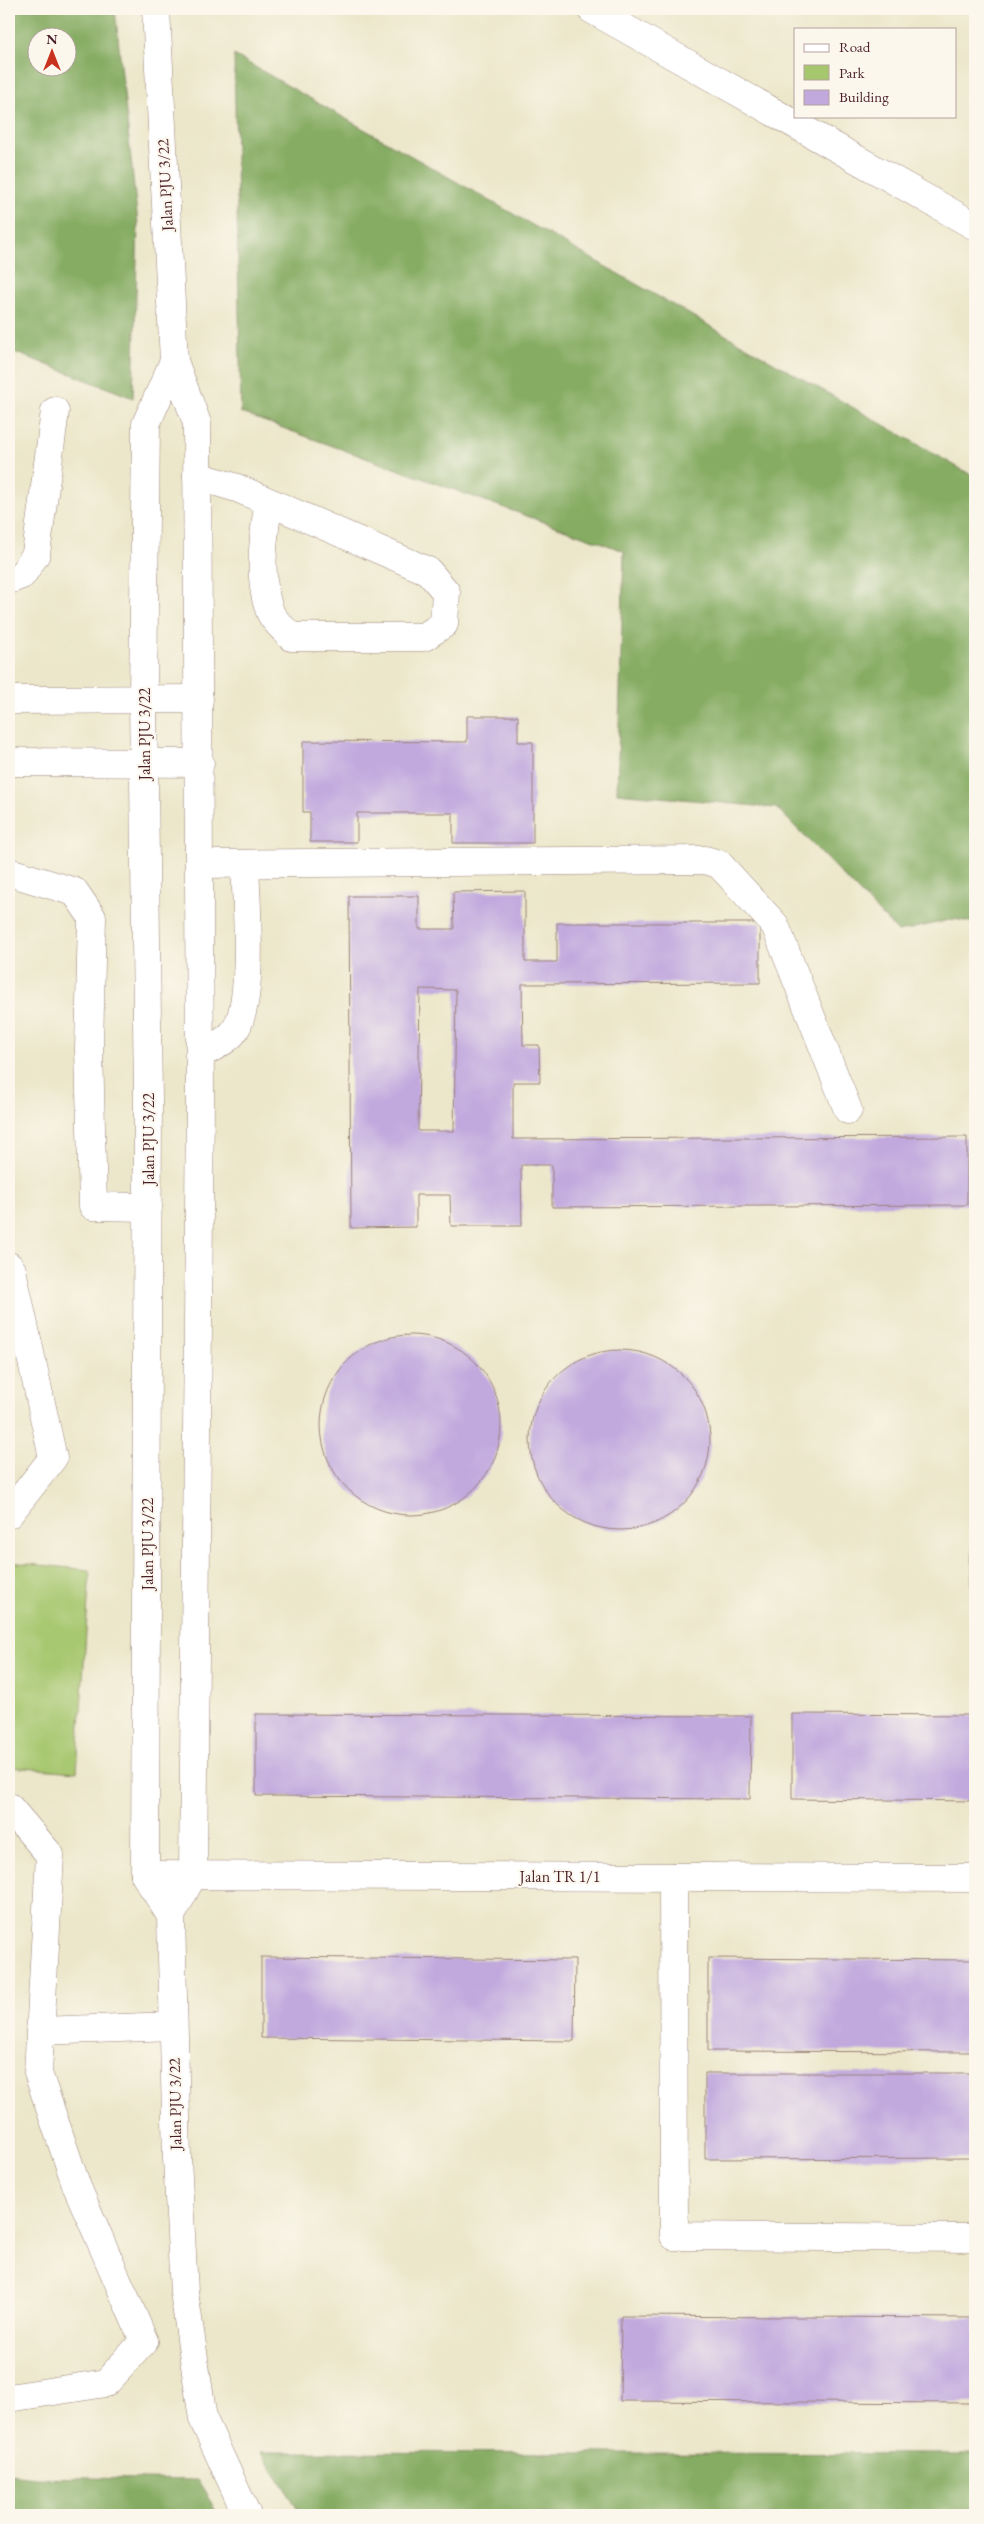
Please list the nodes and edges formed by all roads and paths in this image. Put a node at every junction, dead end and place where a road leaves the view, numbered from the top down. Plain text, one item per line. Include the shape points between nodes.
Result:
1 (156, 9) edge
2 (591, 9) edge
3 (975, 226) edge
4 (174, 361) junction
5 (55, 411) dead end
6 (197, 476) junction
7 (269, 502) junction
8 (9, 580) edge
9 (199, 698) junction
10 (143, 699) junction
11 (9, 700) edge
12 (9, 762) edge
13 (143, 763) junction
14 (200, 763) junction
15 (200, 864) junction
16 (245, 864) junction
17 (9, 872) edge
18 (199, 1055) junction
19 (848, 1110) dead end
20 (148, 1207) junction
21 (9, 1266) edge
22 (9, 1514) edge
23 (9, 1807) edge
24 (145, 1875) junction
25 (193, 1875) junction
26 (673, 1876) junction
27 (975, 1878) edge
28 (171, 1916) junction
29 (173, 2026) junction
30 (40, 2031) junction
31 (975, 2238) edge
32 (9, 2398) edge
33 (247, 2515) edge

1 - 4 street, Jalan PJU 3/22
2 - 3 street
4 - 6 street, Jalan PJU 3/22 via 197,423
4 - 10 street, Jalan PJU 3/22 via 146,424
5 - 8 street via 36,554 22,575
6 - 7 street
6 - 9 street, Jalan PJU 3/22
7 - 7 street via 428,571 446,592 444,624 424,637 291,637 271,614 263,579 262,541
9 - 10 street
9 - 14 street, Jalan PJU 3/22
10 - 11 street
10 - 13 street, Jalan PJU 3/22
12 - 13 street
13 - 14 street
13 - 20 street, Jalan PJU 3/22
14 - 15 street, Jalan PJU 3/22
15 - 16 street
15 - 18 street, Jalan PJU 3/22
16 - 18 street via 247,979 244,1013 232,1035
16 - 19 street via 705,860 719,864 775,925
17 - 20 street via 75,892 92,917 89,1049 92,1206
18 - 25 street, Jalan PJU 3/22
20 - 24 street, Jalan PJU 3/22
21 - 22 street via 53,1458
23 - 30 street via 50,1855
24 - 25 street, Jalan TR 1/1
24 - 28 street
25 - 26 street, Jalan TR 1/1
25 - 28 street, Jalan PJU 3/22
26 - 27 street, Jalan TR 1/1
26 - 31 street via 674,2236
28 - 29 street, Jalan PJU 3/22
29 - 30 street
29 - 33 street, Jalan PJU 3/22 via 184,2292 203,2419
30 - 32 street via 38,2073 41,2082 77,2187 144,2341 106,2383

